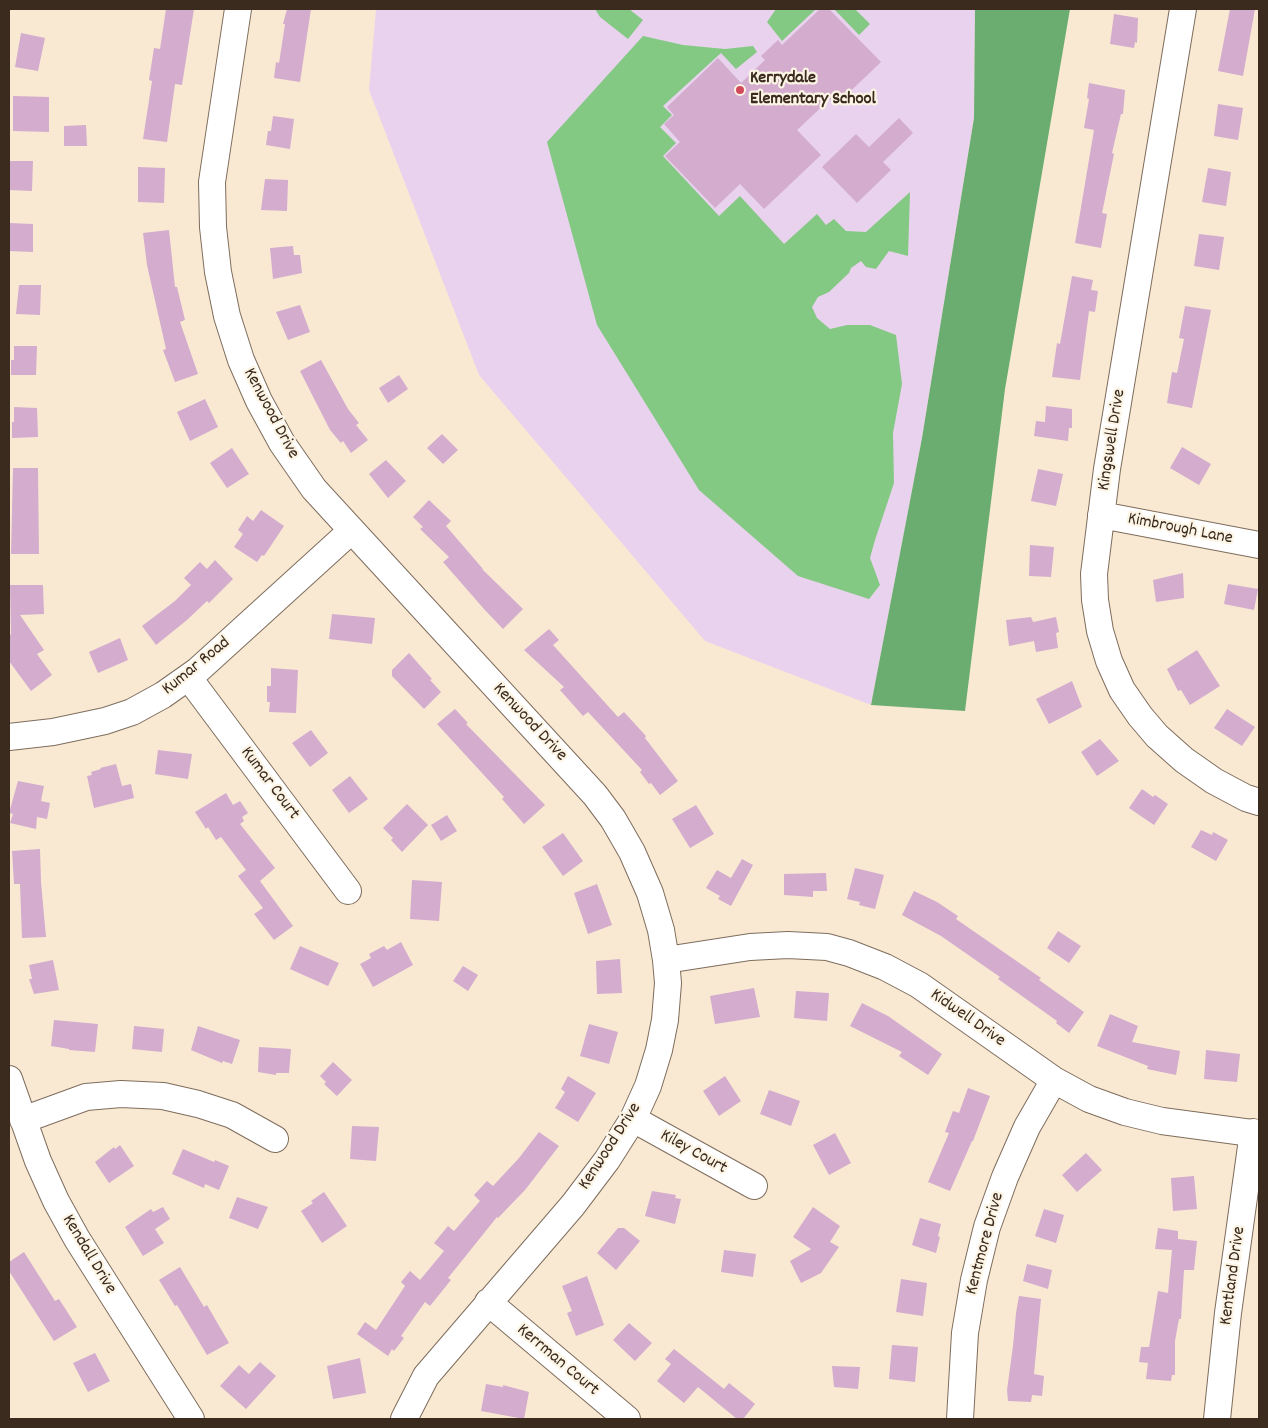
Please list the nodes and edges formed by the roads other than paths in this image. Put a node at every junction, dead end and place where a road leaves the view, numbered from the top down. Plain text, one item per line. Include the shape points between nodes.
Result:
1 (238, 9) edge
2 (1183, 9) edge
3 (1101, 515) junction
4 (351, 531) junction
5 (1259, 545) edge
6 (189, 678) junction
7 (9, 737) edge
8 (1259, 802) edge
9 (348, 891) dead end
10 (666, 960) junction
11 (9, 1079) edge
12 (1054, 1080) junction
13 (633, 1119) junction
14 (23, 1120) junction
15 (1256, 1133) edge
16 (275, 1139) dead end
17 (754, 1186) dead end
18 (488, 1302) junction
19 (191, 1419) edge
20 (404, 1419) edge
21 (627, 1419) edge
22 (960, 1419) edge
23 (1217, 1419) edge

1 - 4 street, Kenwood Drive via 212,182 218,272 227,316 241,360 282,443 314,489
2 - 3 street, Kingswell Drive
3 - 5 street, Kimbrough Lane
3 - 8 street, Kingswell Drive via 1094,574 1095,600 1108,661 1122,690 1140,716 1184,760 1214,781
4 - 6 street, Kumar Road
4 - 10 street, Kenwood Drive via 595,795 613,819 650,893
6 - 7 street, Kumar Road via 163,696 106,721
6 - 9 street, Kumar Court
10 - 12 street, Kidwell Drive via 788,944 827,947 849,953 886,967 919,985
10 - 13 street, Kenwood Drive via 668,983 659,1050
11 - 14 street, Kendall Drive
12 - 15 street, Kidwell Drive via 1125,1112 1162,1121
12 - 22 street, Kentmore Drive via 1005,1176 987,1227 965,1333
13 - 17 street, Kiley Court
13 - 18 street, Kenwood Drive via 573,1205
14 - 16 street via 86,1097 121,1094 164,1096 232,1116
14 - 19 street, Kendall Drive via 56,1201 77,1239
15 - 23 street, Kentland Drive via 1228,1313
18 - 20 street, Kenwood Drive via 426,1376
18 - 21 street, Kerrman Court

